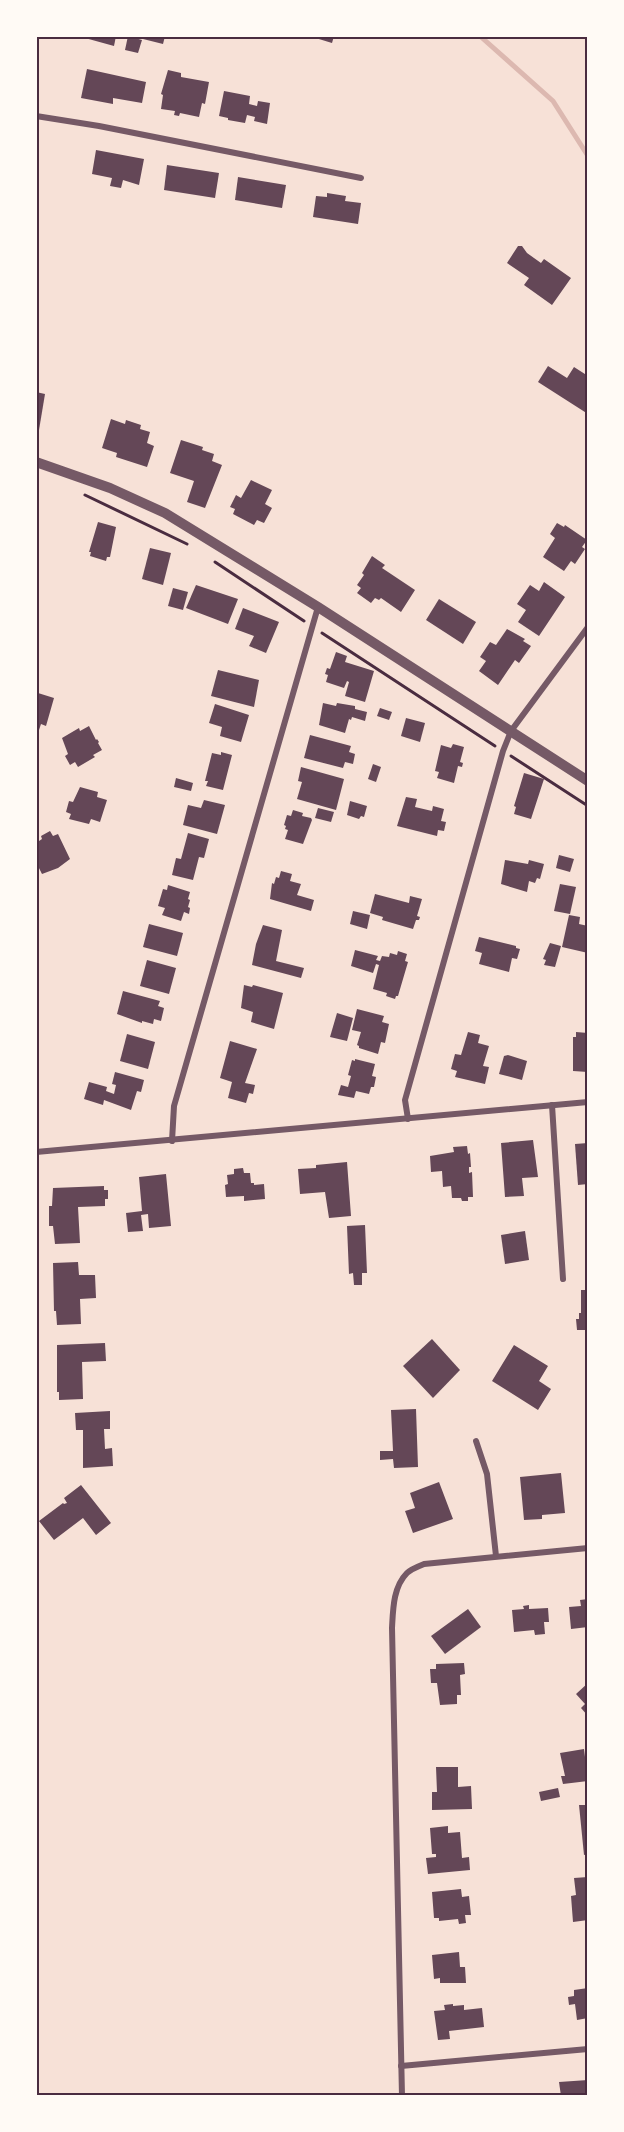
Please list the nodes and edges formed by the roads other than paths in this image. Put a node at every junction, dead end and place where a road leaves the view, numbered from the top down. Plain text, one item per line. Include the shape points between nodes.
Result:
1 (36, 116) edge
2 (361, 178) dead end
3 (36, 462) edge
4 (318, 607) junction
5 (588, 627) edge
6 (511, 731) junction
7 (588, 781) edge
8 (588, 1102) edge
9 (552, 1105) junction
10 (408, 1119) junction
11 (172, 1141) junction
12 (36, 1152) edge
13 (562, 1279) dead end
14 (476, 1441) dead end
15 (588, 1548) edge
16 (496, 1556) junction
17 (588, 2049) edge
18 (401, 2066) junction
19 (402, 2096) edge

1 - 2 street
3 - 4 street via 110,488 165,513
4 - 6 street
4 - 11 street via 174,1106
5 - 6 street
6 - 7 street
6 - 10 street via 405,1100
8 - 9 street
9 - 10 street
9 - 13 street
10 - 11 street
11 - 12 street
14 - 16 street via 487,1474
15 - 16 street
16 - 18 street via 424,1563 407,1573 397,1590 393,1609
17 - 18 street
18 - 19 street

